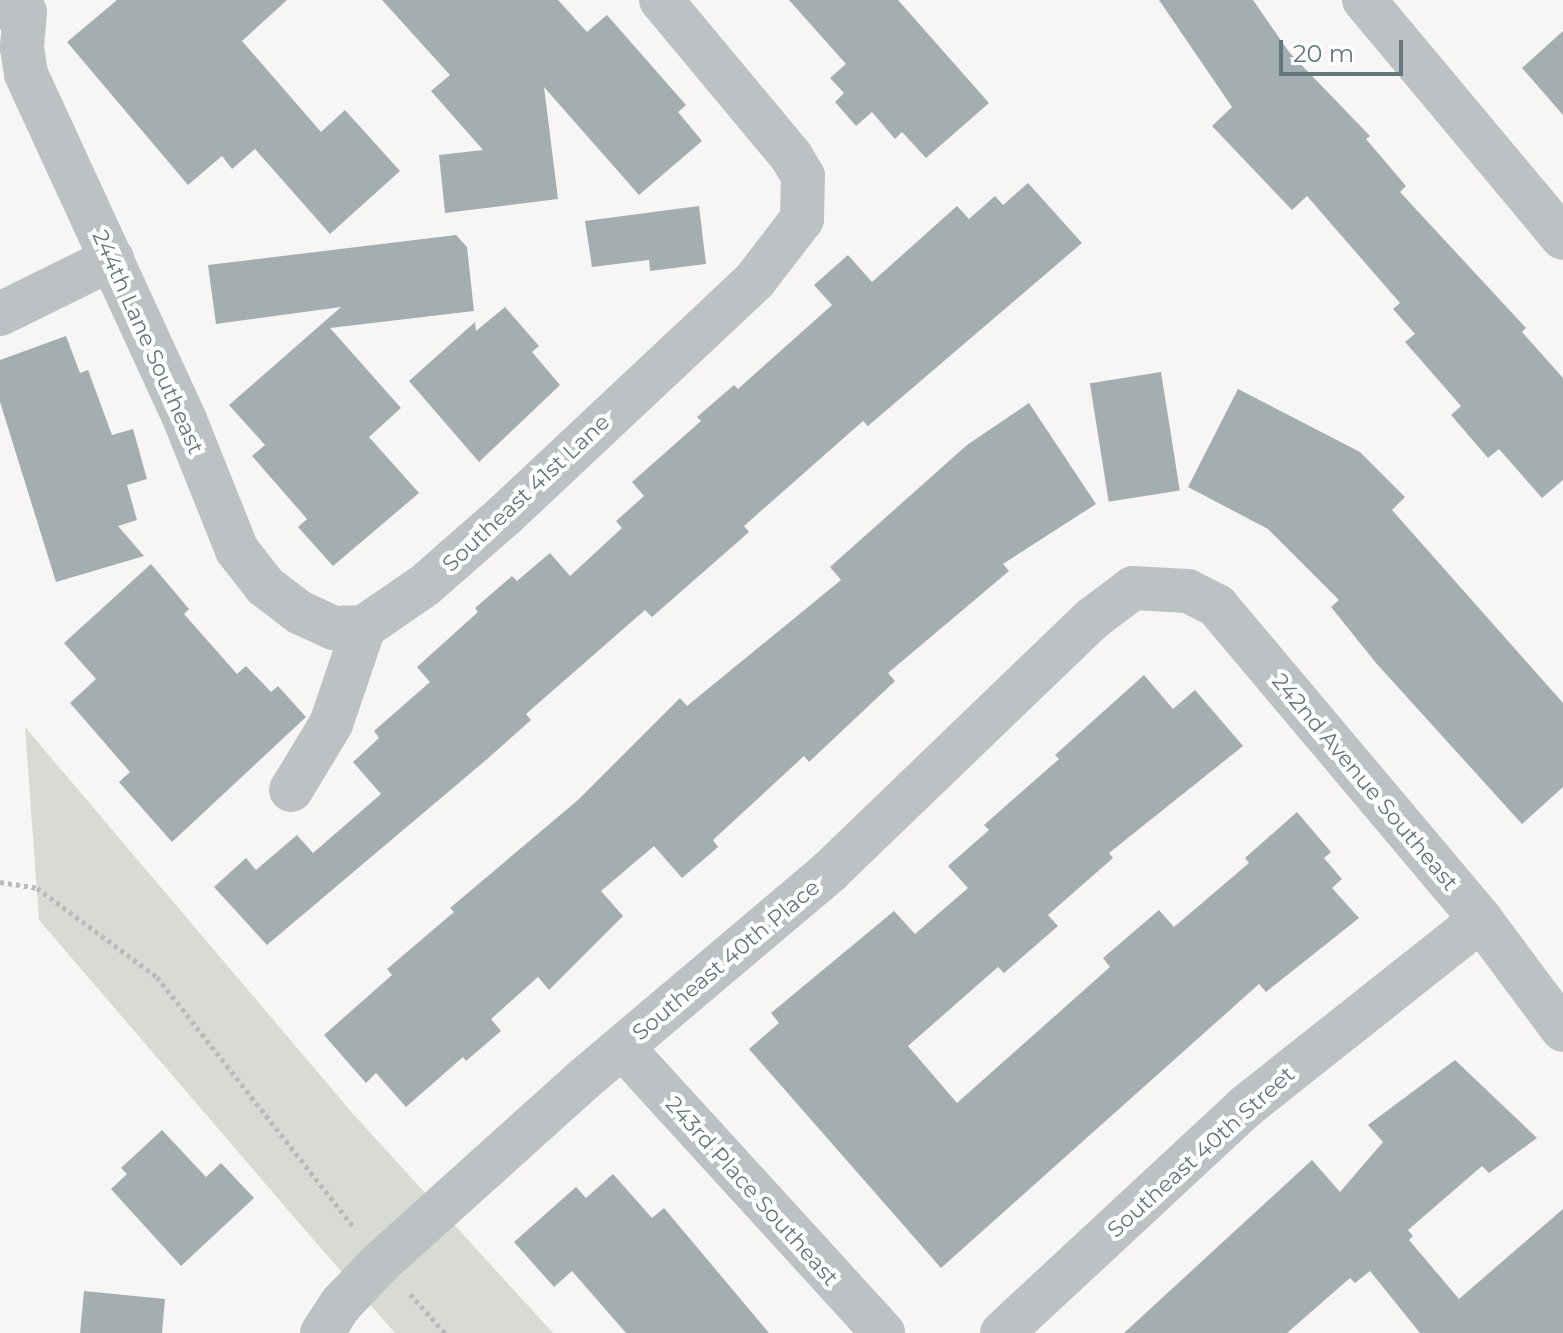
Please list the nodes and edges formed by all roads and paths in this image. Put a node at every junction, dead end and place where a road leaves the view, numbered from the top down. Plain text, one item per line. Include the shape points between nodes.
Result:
1 (661, 0) edge
2 (1364, 0) edge
3 (20, 6) edge
4 (1563, 238) edge
5 (112, 259) junction
6 (0, 314) edge
7 (1133, 588) joint
8 (364, 627) junction
9 (291, 790) dead end
10 (0, 882) edge
11 (1481, 920) junction
12 (1563, 1030) edge
13 (623, 1048) junction
14 (381, 1262) junction
15 (322, 1333) edge
16 (445, 1333) edge
17 (883, 1333) edge
18 (1002, 1333) edge

1 - 8 street, Southeast 41st Lane via 791,156 803,176 802,219 755,280 496,524 425,585
2 - 4 street
3 - 5 street, 244th Lane Southeast via 26,74
5 - 6 street
5 - 8 street, 244th Lane Southeast via 237,550 265,586 299,612 334,628
7 - 11 street, 242nd Avenue Southeast via 1188,591 1217,606
7 - 13 street, Southeast 40th Place via 1092,619 847,857
8 - 9 street via 331,724
10 - 14 path via 37,888 157,977
11 - 12 street, 242nd Avenue Southeast
11 - 18 street, Southeast 40th Street via 1245,1107
13 - 14 street, Southeast 40th Place
13 - 17 street, 243rd Place Southeast
14 - 15 street, Southeast 40th Place
14 - 16 path

